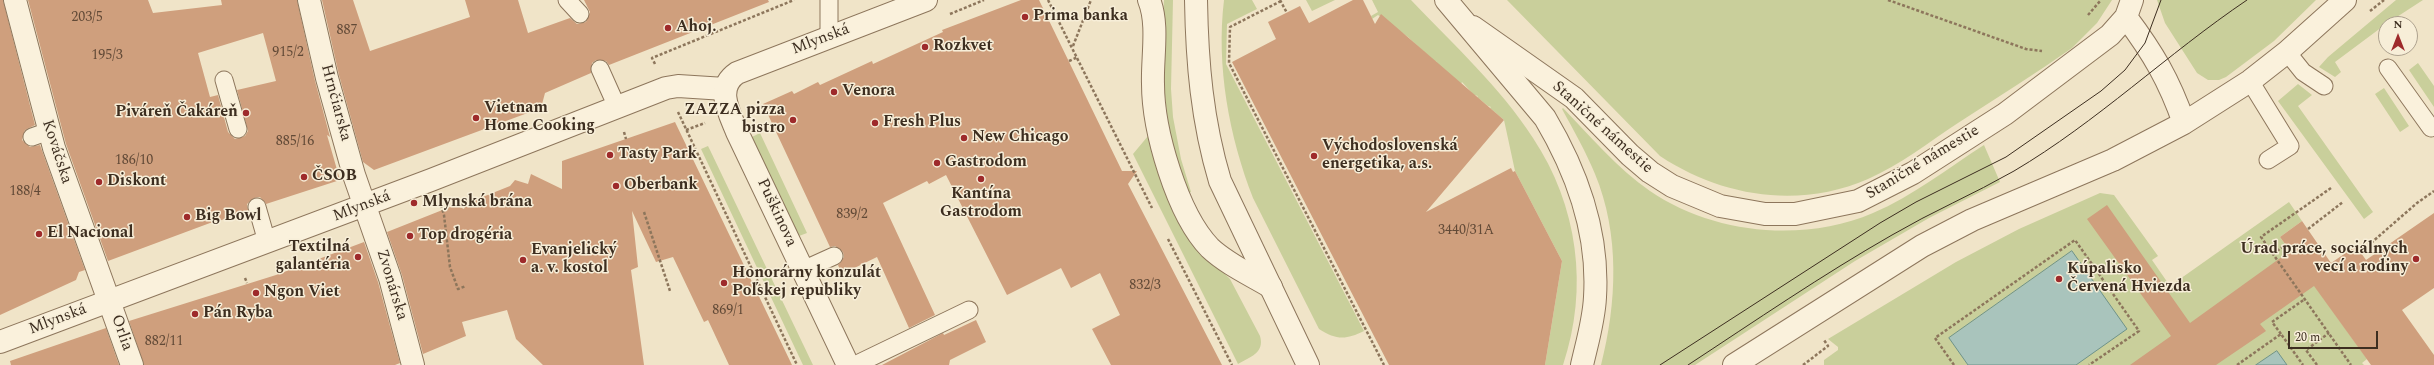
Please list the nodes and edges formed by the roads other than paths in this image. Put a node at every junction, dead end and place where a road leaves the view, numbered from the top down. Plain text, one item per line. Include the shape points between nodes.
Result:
1 (15, 0) edge
2 (309, 0) edge
3 (568, 0) edge
4 (829, 0) edge
5 (926, 0) edge
6 (1149, 0) edge
7 (1196, 0) edge
8 (1446, 0) edge
9 (2345, 0) edge
10 (2129, 8) edge
11 (580, 14) dead end
12 (1461, 18) junction
13 (829, 37) junction
14 (2287, 52) junction
15 (2388, 68) dead end
16 (600, 69) dead end
17 (224, 80) dead end
18 (2250, 81) junction
19 (2324, 86) dead end
20 (726, 97) junction
21 (617, 107) junction
22 (2184, 123) junction
23 (238, 128) dead end
24 (2431, 128) dead end
25 (2268, 160) dead end
26 (365, 205) junction
27 (257, 207) dead end
28 (267, 242) junction
29 (834, 256) dead end
30 (803, 270) junction
31 (1271, 287) junction
32 (110, 300) junction
33 (969, 310) dead end
34 (0, 342) edge
35 (132, 365) edge
36 (413, 365) edge
37 (848, 365) edge
38 (855, 365) edge
39 (1308, 365) edge
40 (1582, 365) edge
41 (1734, 365) edge

1 - 32 street, Kováčska via 40,134
2 - 26 street, Hrnčiarska via 327,78
3 - 11 lane
4 - 13 lane
5 - 13 street, Mlynská
6 - 31 street via 1153,18 1154,106 1168,164 1185,208 1197,231 1211,248
7 - 31 street via 1200,89 1212,154 1220,181
8 - 12 street
9 - 14 street
10 - 12 street, Staničné námestie via 2110,34 2005,114 1913,173 1858,201 1795,214 1765,214 1720,206 1672,186 1630,155 1574,98
10 - 22 street, Staničné námestie via 2173,92
12 - 40 street via 1545,118 1580,192 1595,255 1595,290
13 - 20 street, Mlynská via 737,73 730,78
14 - 18 street
14 - 19 lane via 2303,72
15 - 24 lane
16 - 21 lane
17 - 23 lane
18 - 22 street
18 - 25 lane via 2290,146
20 - 21 street, Mlynská via 678,86 666,88
20 - 30 street, Puškinova
21 - 26 street, Mlynská
22 - 41 street via 2113,160 1972,220 1922,246
26 - 28 street, Mlynská
26 - 36 street, Zvonárska via 390,278
27 - 28 lane
28 - 32 street, Mlynská
29 - 30 lane
30 - 37 street, Puškinova
31 - 39 street
32 - 34 street, Mlynská
32 - 35 street, Orlia
33 - 38 lane

